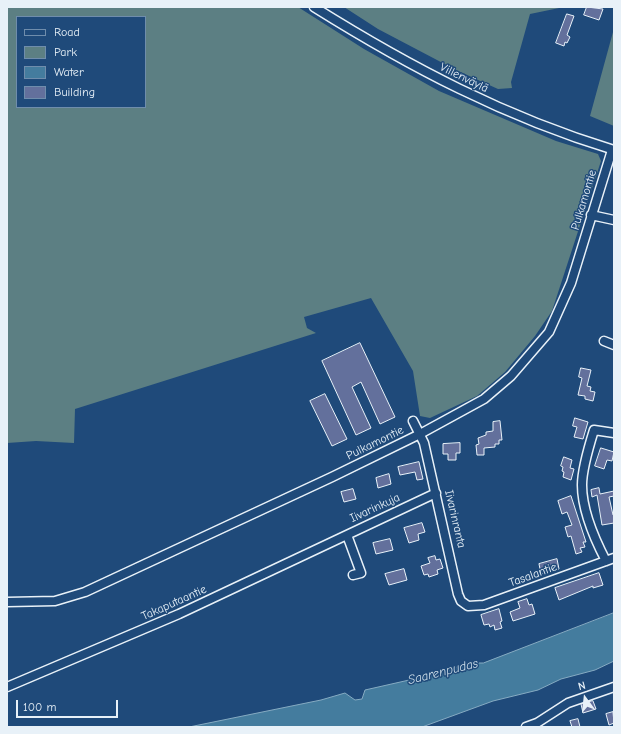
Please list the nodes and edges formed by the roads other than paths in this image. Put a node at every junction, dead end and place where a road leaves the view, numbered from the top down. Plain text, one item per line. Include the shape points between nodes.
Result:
1 (314, 7) edge
2 (613, 150) edge
3 (591, 215) junction
4 (614, 220) edge
5 (604, 341) dead end
6 (614, 345) edge
7 (413, 421) dead end
8 (614, 433) edge
9 (420, 434) junction
10 (436, 493) junction
11 (347, 535) junction
12 (614, 558) edge
13 (606, 561) junction
14 (353, 576) dead end
15 (7, 602) edge
16 (468, 606) joint
17 (7, 687) edge
18 (614, 687) edge
19 (526, 727) edge

1 - 2 street, Villenväylä via 402,61 469,94 542,126
2 - 3 street, Pulkamontie
3 - 4 street
3 - 9 street, Pulkamontie via 571,283 549,332 511,376 484,399
5 - 6 street
7 - 9 street, Iivarinranta
8 - 13 street via 594,430 582,484 588,521
9 - 10 street, Iivarinranta
9 - 15 street, Pulkamontie via 332,478 85,592 55,601
10 - 11 street, Iivarinkuja
10 - 16 street, Iivarinranta via 458,594 461,601
11 - 14 street, Iivarinkuja via 361,573
11 - 17 street, Takaputaantie via 180,614
12 - 13 street, Tasalantie
13 - 16 street, Tasalantie via 484,605
18 - 19 street via 568,703 537,724

